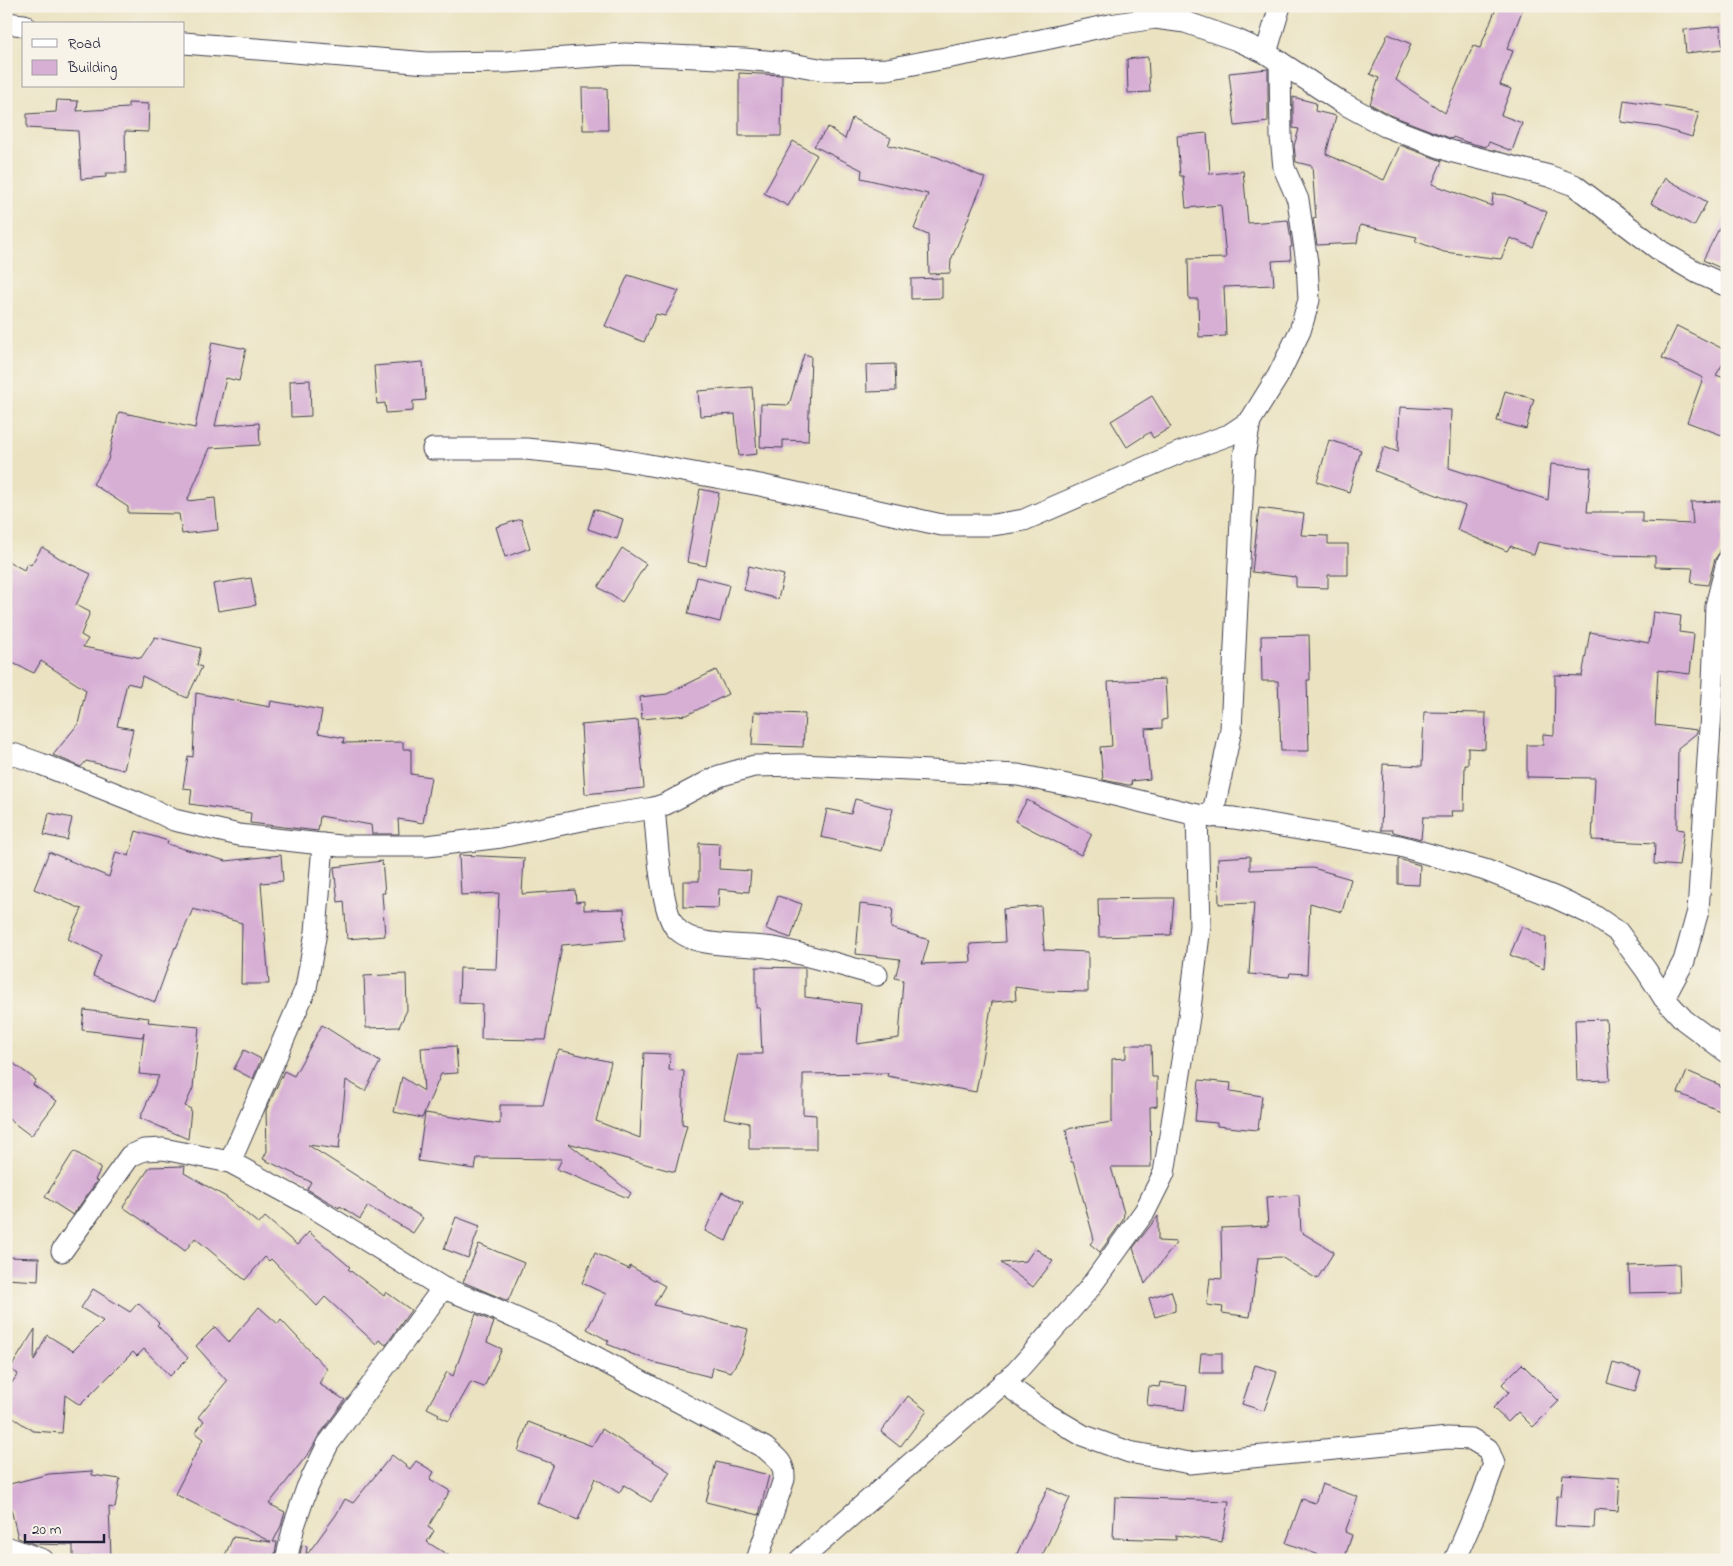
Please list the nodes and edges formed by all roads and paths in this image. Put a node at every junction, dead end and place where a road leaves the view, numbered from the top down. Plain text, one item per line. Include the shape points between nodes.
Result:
1 (1280, 6) edge
2 (6, 23) edge
3 (22, 25) edge
4 (185, 43) edge
5 (1273, 57) junction
6 (1727, 286) edge
7 (1250, 421) junction
8 (433, 448) dead end
9 (1727, 562) edge
10 (6, 754) edge
11 (654, 808) junction
12 (1205, 816) junction
13 (323, 844) junction
14 (877, 975) dead end
15 (1664, 998) junction
16 (1727, 1052) edge
17 (230, 1162) junction
18 (62, 1251) dead end
19 (443, 1288) junction
20 (1003, 1382) junction
21 (6, 1547) edge
22 (44, 1560) edge
23 (286, 1560) edge
24 (757, 1560) edge
25 (800, 1560) edge
26 (1455, 1560) edge

1 - 5 street
2 - 3 street
4 - 5 street via 427,63 507,62 625,54 744,59 825,70 887,69 1155,18 1185,22
5 - 6 street via 1340,102 1385,126 1450,151 1574,185 1662,252
5 - 7 street via 1284,168 1298,200 1307,263 1308,300 1300,331 1278,376
7 - 8 street via 1228,435 1024,520 993,526 942,525 760,485 605,457 526,449
7 - 12 street via 1244,457 1232,730
9 - 15 street via 1716,606 1698,911 1684,961
10 - 13 street via 41,764 174,820 239,835
11 - 12 street via 719,776 754,766 800,765 1018,775
11 - 13 street via 501,837 428,846
11 - 14 street via 668,914 686,936 714,943 772,948
12 - 15 street via 1400,846 1485,870 1554,897 1593,915 1618,932
12 - 20 street via 1200,926 1164,1173 1144,1211 1088,1290 1016,1372
13 - 17 street via 316,932 306,988
15 - 16 street via 1684,1020
17 - 18 street via 163,1149 144,1150 130,1156
17 - 19 street via 308,1204
19 - 23 street via 328,1444 306,1488
19 - 24 street via 562,1339 765,1448 785,1469
20 - 25 street
20 - 26 street via 1082,1435 1130,1452 1190,1463 1448,1438 1471,1439 1488,1449 1494,1464
21 - 22 street

